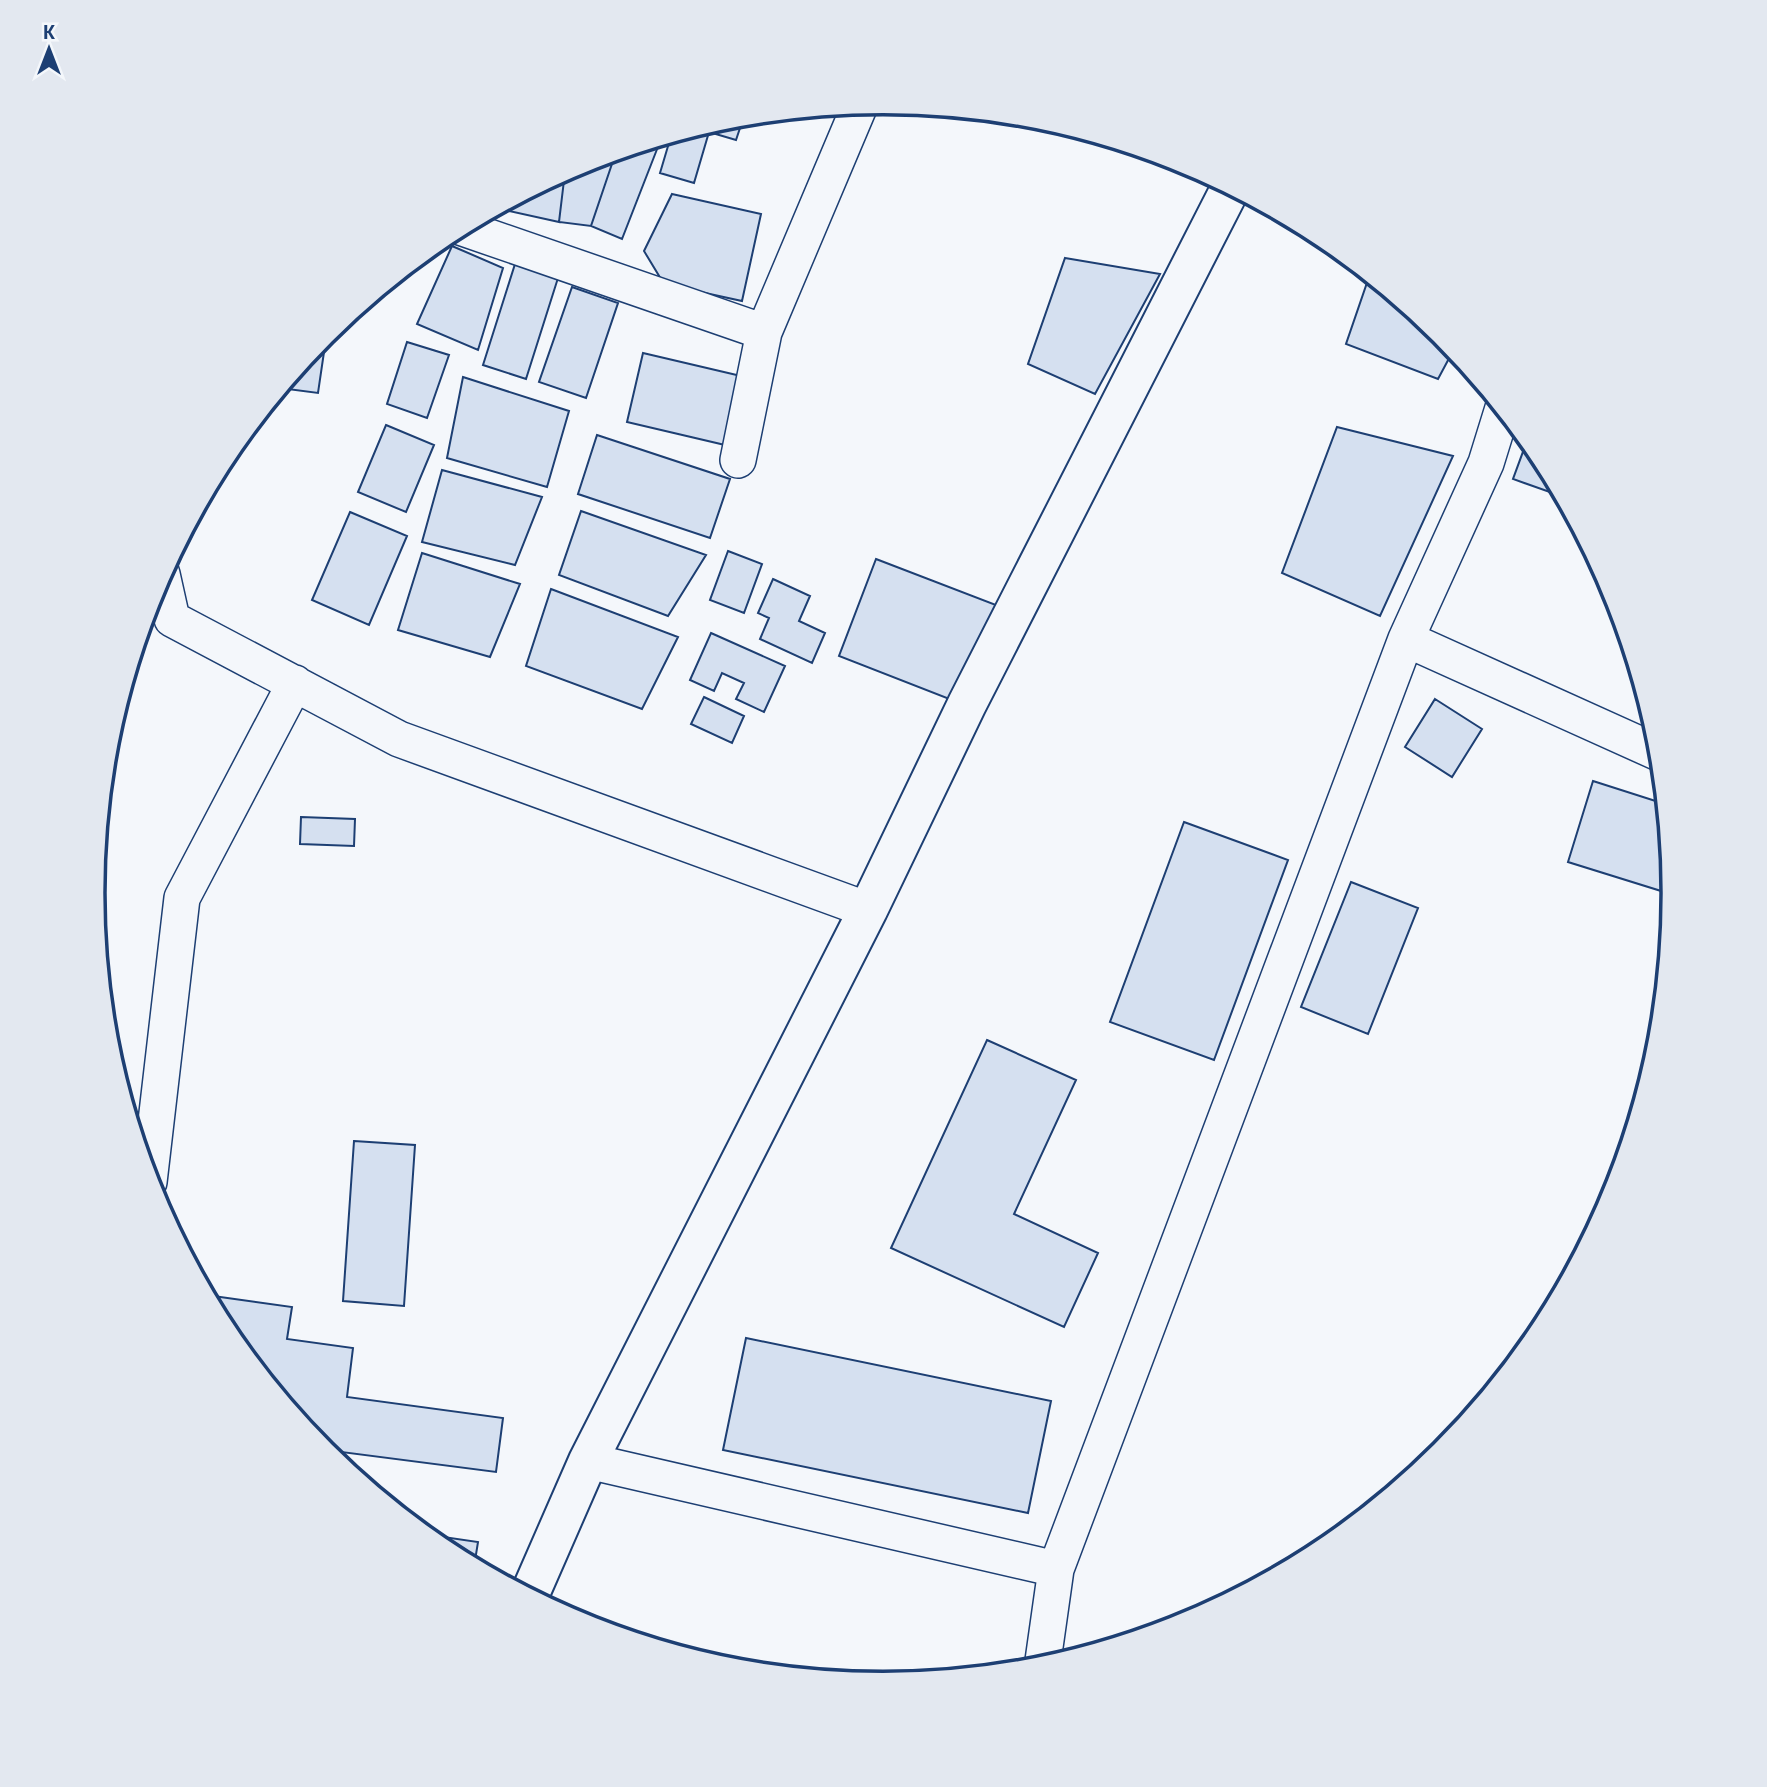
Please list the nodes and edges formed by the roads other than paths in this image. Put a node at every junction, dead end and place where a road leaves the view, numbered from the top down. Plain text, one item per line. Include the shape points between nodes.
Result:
1 (855, 116) edge
2 (1227, 195) edge
3 (474, 232) edge
4 (764, 332) junction
5 (1500, 418) edge
6 (738, 460) dead end
7 (166, 591) edge
8 (1406, 639) junction
9 (295, 683) junction
10 (1648, 748) edge
11 (868, 910) junction
12 (152, 1159) edge
13 (588, 1461) junction
14 (1056, 1569) junction
15 (532, 1588) edge
16 (1044, 1655) edge

1 - 4 street
2 - 11 street
3 - 4 street
4 - 6 street
5 - 8 street via 1486,463
7 - 9 street via 173,619
8 - 10 street
8 - 14 street
9 - 11 street via 399,739
9 - 12 street via 182,898
11 - 13 street
13 - 14 street
13 - 15 street
14 - 16 street

